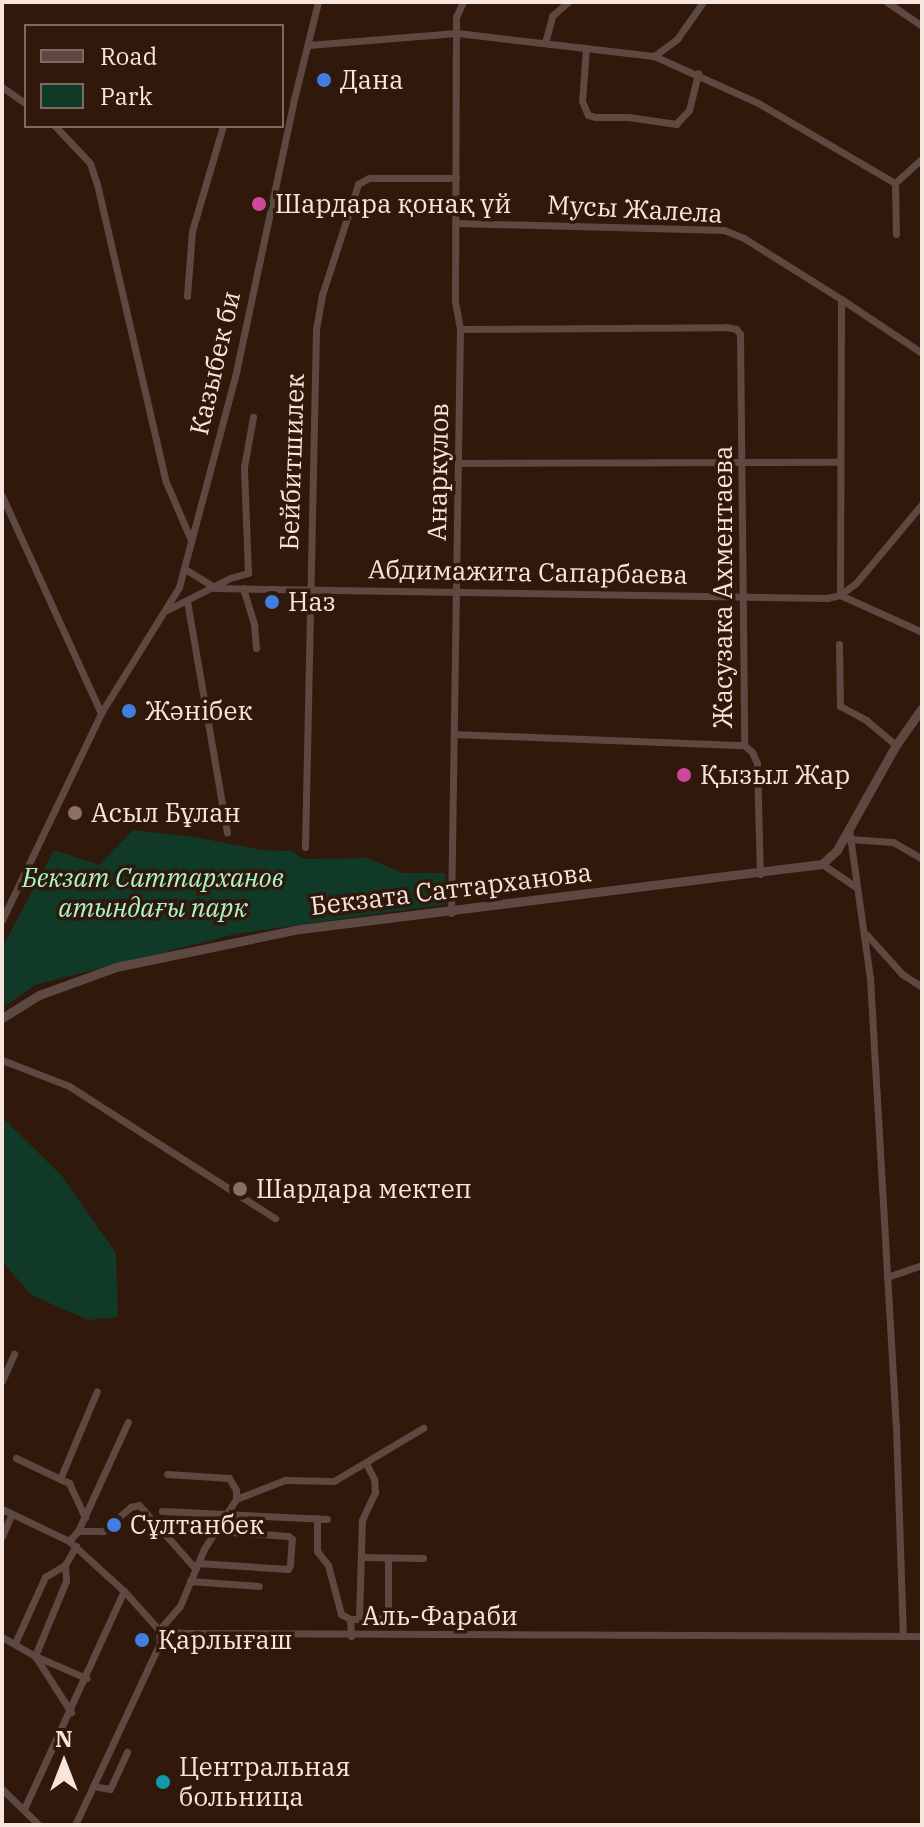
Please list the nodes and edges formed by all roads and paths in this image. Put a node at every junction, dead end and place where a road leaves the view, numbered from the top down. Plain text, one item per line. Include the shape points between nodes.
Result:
1 (318, 2) edge
2 (463, 2) edge
3 (568, 2) edge
4 (703, 2) edge
5 (887, 2) edge
6 (922, 26) edge
7 (457, 33) junction
8 (545, 43) junction
9 (308, 45) junction
10 (586, 48) junction
11 (654, 56) junction
12 (698, 73) junction
13 (2, 87) edge
14 (284, 101) edge
15 (24, 103) edge
16 (293, 103) junction
17 (57, 128) edge
18 (222, 128) edge
19 (922, 159) edge
20 (456, 178) junction
21 (895, 183) junction
22 (456, 223) junction
23 (896, 234) dead end
24 (187, 296) dead end
25 (841, 299) junction
26 (460, 329) junction
27 (922, 353) edge
28 (253, 417) dead end
29 (839, 462) junction
30 (458, 463) junction
31 (742, 463) junction
32 (2, 496) edge
33 (922, 504) edge
34 (191, 540) junction
35 (185, 569) junction
36 (215, 588) junction
37 (243, 588) junction
38 (309, 590) junction
39 (457, 591) junction
40 (741, 595) junction
41 (840, 595) junction
42 (187, 601) junction
43 (165, 611) junction
44 (922, 632) edge
45 (839, 644) dead end
46 (256, 648) dead end
47 (922, 708) edge
48 (101, 713) junction
49 (454, 734) junction
50 (744, 745) junction
51 (896, 745) junction
52 (227, 833) dead end
53 (849, 834) junction
54 (305, 847) dead end
55 (922, 859) edge
56 (822, 864) junction
57 (760, 874) junction
58 (856, 887) junction
59 (451, 913) junction
60 (2, 920) edge
61 (865, 934) junction
62 (922, 987) edge
63 (2, 1018) edge
64 (2, 1060) edge
65 (275, 1218) dead end
66 (922, 1265) edge
67 (887, 1277) junction
68 (14, 1354) dead end
69 (2, 1381) edge
70 (97, 1391) dead end
71 (128, 1422) dead end
72 (423, 1428) dead end
73 (16, 1458) dead end
74 (366, 1463) junction
75 (167, 1474) dead end
76 (60, 1479) junction
77 (236, 1499) junction
78 (2, 1509) edge
79 (162, 1511) dead end
80 (12, 1514) junction
81 (227, 1514) junction
82 (85, 1517) junction
83 (317, 1518) junction
84 (327, 1519) dead end
85 (78, 1531) junction
86 (216, 1531) junction
87 (2, 1536) edge
88 (72, 1544) junction
89 (361, 1557) junction
90 (388, 1558) junction
91 (423, 1558) dead end
92 (65, 1565) junction
93 (196, 1565) junction
94 (190, 1581) junction
95 (259, 1586) dead end
96 (124, 1591) junction
97 (355, 1619) junction
98 (159, 1630) junction
99 (351, 1636) junction
100 (903, 1636) junction
101 (922, 1636) edge
102 (2, 1637) edge
103 (15, 1643) junction
104 (35, 1656) junction
105 (86, 1678) junction
106 (71, 1712) junction
107 (127, 1752) dead end
108 (93, 1786) junction
109 (2, 1789) edge
110 (24, 1809) junction
111 (39, 1825) edge
112 (75, 1825) edge

1 - 9 street, Казыбек би
2 - 7 street, Анаркулов via 456,17
3 - 8 street via 552,16
4 - 11 street via 677,39
5 - 6 street
7 - 8 street
7 - 9 street
7 - 20 street, Анаркулов
8 - 10 street
9 - 16 street, Казыбек би
10 - 11 street
10 - 12 street via 582,101 588,115 595,117 676,124 689,110
11 - 12 street
12 - 21 street
13 - 15 street
14 - 16 street
16 - 34 street, Казыбек би via 235,377
17 - 34 street via 90,163 97,184 166,482
18 - 24 street via 192,231
19 - 21 street
20 - 22 street, Анаркулов
20 - 38 street, Бейбитшилек via 369,178 353,195 316,329
21 - 23 street
22 - 25 street, Мусы Жалела via 724,230
22 - 26 street, Анаркулов
25 - 27 street, Мусы Жалела
25 - 29 street
26 - 30 street, Анаркулов
26 - 31 street, Жасузака Ахментаева via 736,329 741,343
28 - 36 street via 244,467 250,570
29 - 31 street
29 - 41 street
30 - 31 street
30 - 39 street, Анаркулов
31 - 40 street, Жасузака Ахментаева
32 - 48 street
33 - 41 street
34 - 35 street, Казыбек би
35 - 36 street
35 - 43 street, Казыбек би
36 - 37 street, Абдимажита Сапарбаева
36 - 42 street
37 - 38 street, Абдимажита Сапарбаева
37 - 46 street
38 - 39 street, Абдимажита Сапарбаева
38 - 54 street, Бейбитшилек
39 - 40 street, Абдимажита Сапарбаева
39 - 49 street, Анаркулов
40 - 41 street, Абдимажита Сапарбаева
40 - 50 street, Жасузака Ахментаева
41 - 44 street, Абдимажита Сапарбаева
42 - 43 street
42 - 52 street
43 - 48 street, Казыбек би
45 - 51 street via 840,706
47 - 51 street
48 - 60 street, Казыбек би
49 - 50 street
49 - 59 street, Анаркулов
50 - 57 street, Жасузака Ахментаева via 757,763
51 - 53 street
53 - 55 street via 893,842
53 - 56 street
53 - 58 street
56 - 57 street, Бекзата Саттарханова
56 - 58 street
57 - 59 street, Бекзата Саттарханова
58 - 61 street
59 - 63 street, Бекзата Саттарханова via 300,929 116,967 39,995
61 - 62 street via 902,974
61 - 67 street
64 - 65 street via 69,1086
66 - 67 street
67 - 100 street
68 - 69 street
70 - 76 street
71 - 82 street
72 - 74 street
73 - 76 street
74 - 77 street via 334,1481 285,1480
74 - 89 street via 375,1492 363,1513
75 - 77 street via 229,1478
76 - 82 street via 72,1487
77 - 81 street
78 - 80 street
79 - 81 street
80 - 87 street
80 - 88 street
81 - 83 street
81 - 86 street
82 - 85 street
83 - 84 street
83 - 97 street via 317,1551 328,1565 341,1614
85 - 88 street
85 - 93 street via 103,1531 139,1505
86 - 93 street
86 - 93 street via 288,1536 290,1565
88 - 92 street
88 - 96 street
89 - 90 street
89 - 97 street
90 - 91 street
90 - 97 street via 388,1612 378,1619
92 - 103 street via 45,1577
92 - 104 street via 66,1581
93 - 94 street
94 - 95 street
94 - 98 street via 180,1606
96 - 98 street
96 - 105 street
97 - 99 street
98 - 99 street, Аль-Фараби
98 - 108 street via 160,1643
99 - 100 street, Аль-Фараби
100 - 101 street, Аль-Фараби
102 - 103 street
103 - 104 street
104 - 105 street
104 - 106 street
105 - 106 street
106 - 110 street
107 - 108 street via 110,1789
108 - 112 street
109 - 110 street
110 - 111 street

